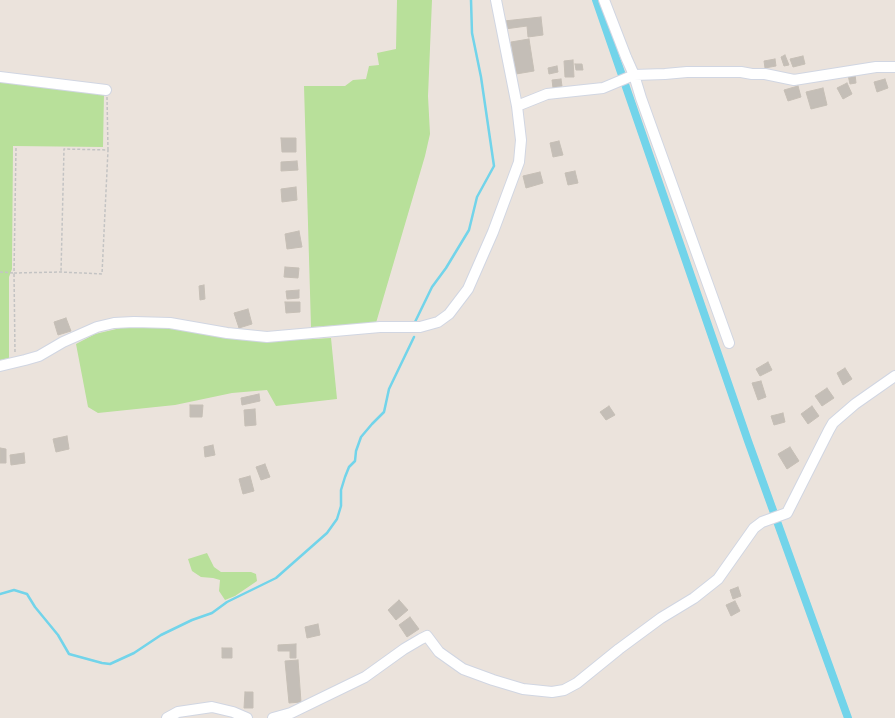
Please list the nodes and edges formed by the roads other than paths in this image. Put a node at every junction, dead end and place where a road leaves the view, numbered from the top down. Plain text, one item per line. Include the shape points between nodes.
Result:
1 (496, 0) edge
2 (604, 0) edge
3 (895, 67) edge
4 (634, 74) junction
5 (0, 77) edge
6 (106, 90) road end
7 (517, 106) junction
8 (729, 343) dead end
9 (0, 366) edge
10 (895, 376) edge
11 (167, 718) edge
12 (247, 718) edge
13 (273, 718) edge

1 - 7 street
2 - 4 street
3 - 4 street via 876,67 794,80 741,72
4 - 7 street via 603,88 547,94
4 - 8 street
5 - 6 street
7 - 9 street via 521,140 519,162 514,178 494,232 468,289 449,314 438,322 420,327 380,327 267,337 170,323 114,323 98,327 39,356
10 - 13 street via 833,423 787,513 762,522 754,528 718,579 643,631 577,683 564,690 552,692 523,689 493,680 463,669 439,652 427,636 404,649 366,677 291,713
11 - 12 street via 178,712 212,707

